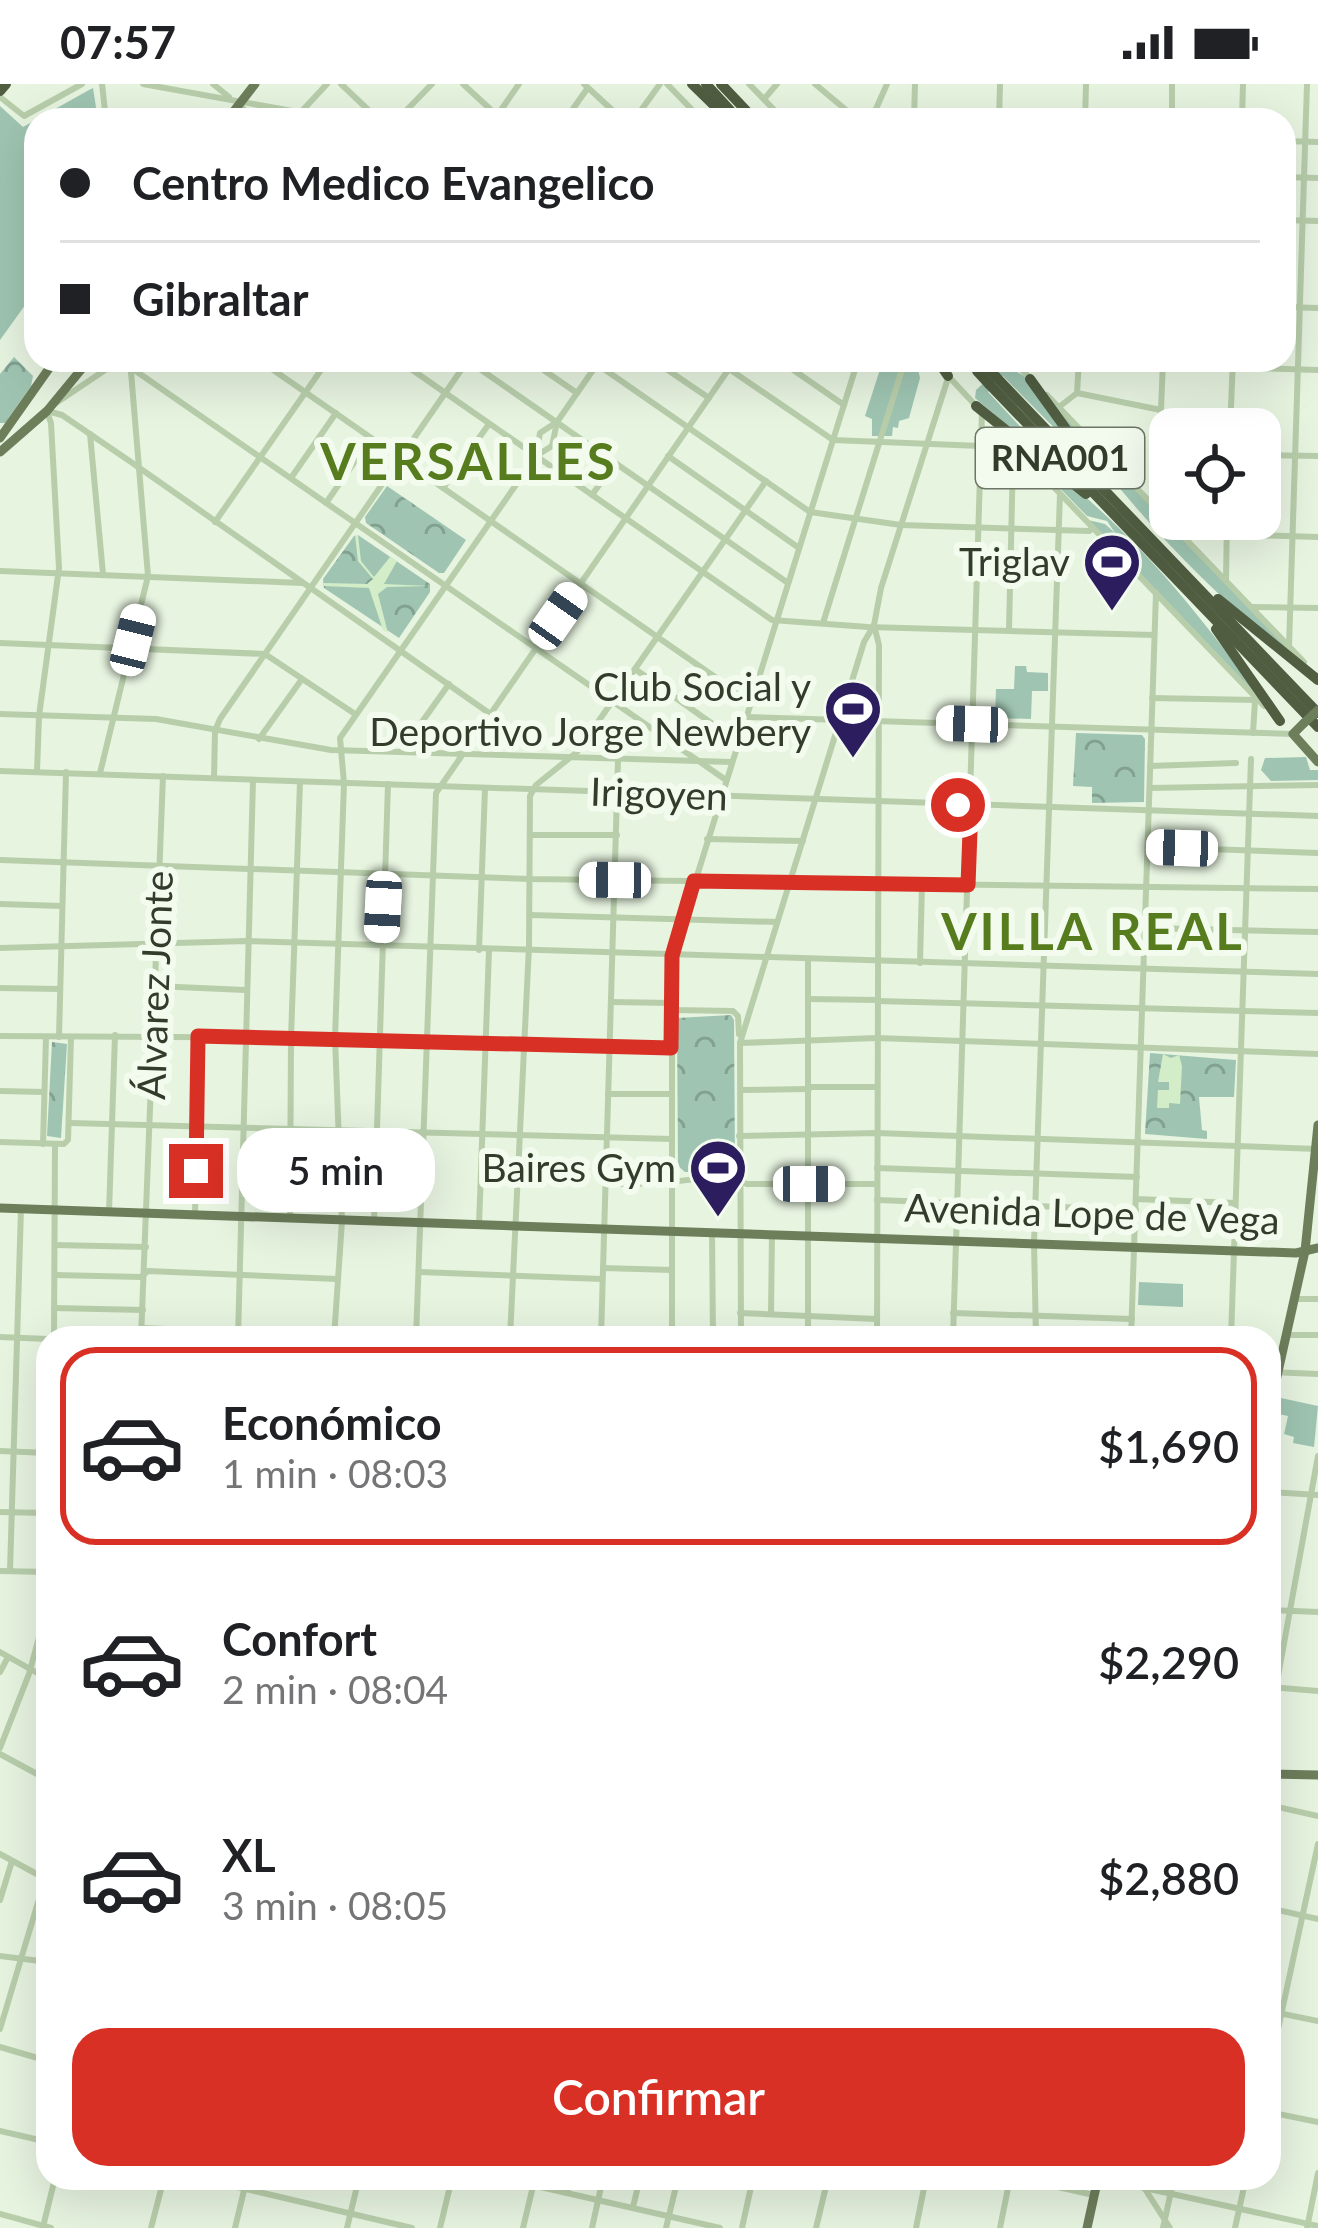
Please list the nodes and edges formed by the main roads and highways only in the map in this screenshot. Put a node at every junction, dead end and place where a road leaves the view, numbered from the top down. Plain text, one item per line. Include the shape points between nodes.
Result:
1 (6, 84) edge
2 (255, 84) edge
3 (697, 85) edge
4 (723, 86) edge
5 (0, 94) edge
6 (235, 108) edge
7 (718, 108) edge
8 (725, 108) edge
9 (744, 108) edge
10 (47, 372) edge
11 (78, 372) edge
12 (945, 372) edge
13 (988, 372) edge
14 (1030, 379) road end
15 (953, 381) road end
16 (977, 407) road end
17 (20, 412) junction
18 (32, 425) junction
19 (0, 438) edge
20 (0, 452) edge
21 (1135, 529) junction
22 (1176, 572) junction
23 (1318, 679) edge
24 (1318, 712) edge
25 (1280, 722) road end
26 (1318, 727) edge
27 (1318, 761) edge
28 (1318, 1125) edge
29 (1317, 1149) edge
30 (1315, 1191) edge
31 (0, 1208) edge
32 (1313, 1223) edge
33 (1318, 1248) edge
34 (1305, 1251) junction
35 (1281, 1351) edge
36 (1281, 1774) edge
37 (1318, 1775) edge
38 (1095, 2190) edge
39 (1087, 2228) edge

1 - 5 highway
2 - 6 main road
3 - 7 highway
3 - 8 highway
4 - 9 highway
10 - 17 main road
11 - 18 main road
12 - 15 highway
13 - 21 highway, RNA001, bridge
14 - 21 highway
16 - 21 highway
17 - 18 main road via 22,425
17 - 19 main road
18 - 20 main road
21 - 22 highway, RNA001
22 - 23 highway
22 - 24 highway, RNA001
22 - 25 highway
22 - 26 highway, RNA001
24 - 27 main road, bridge via 1292,734
28 - 29 main road
29 - 30 main road
30 - 32 main road
31 - 34 main road, Avenida Lope de Vega
32 - 34 main road
33 - 34 main road, Avenida Lope de Vega
34 - 35 main road
36 - 37 main road
38 - 39 main road

